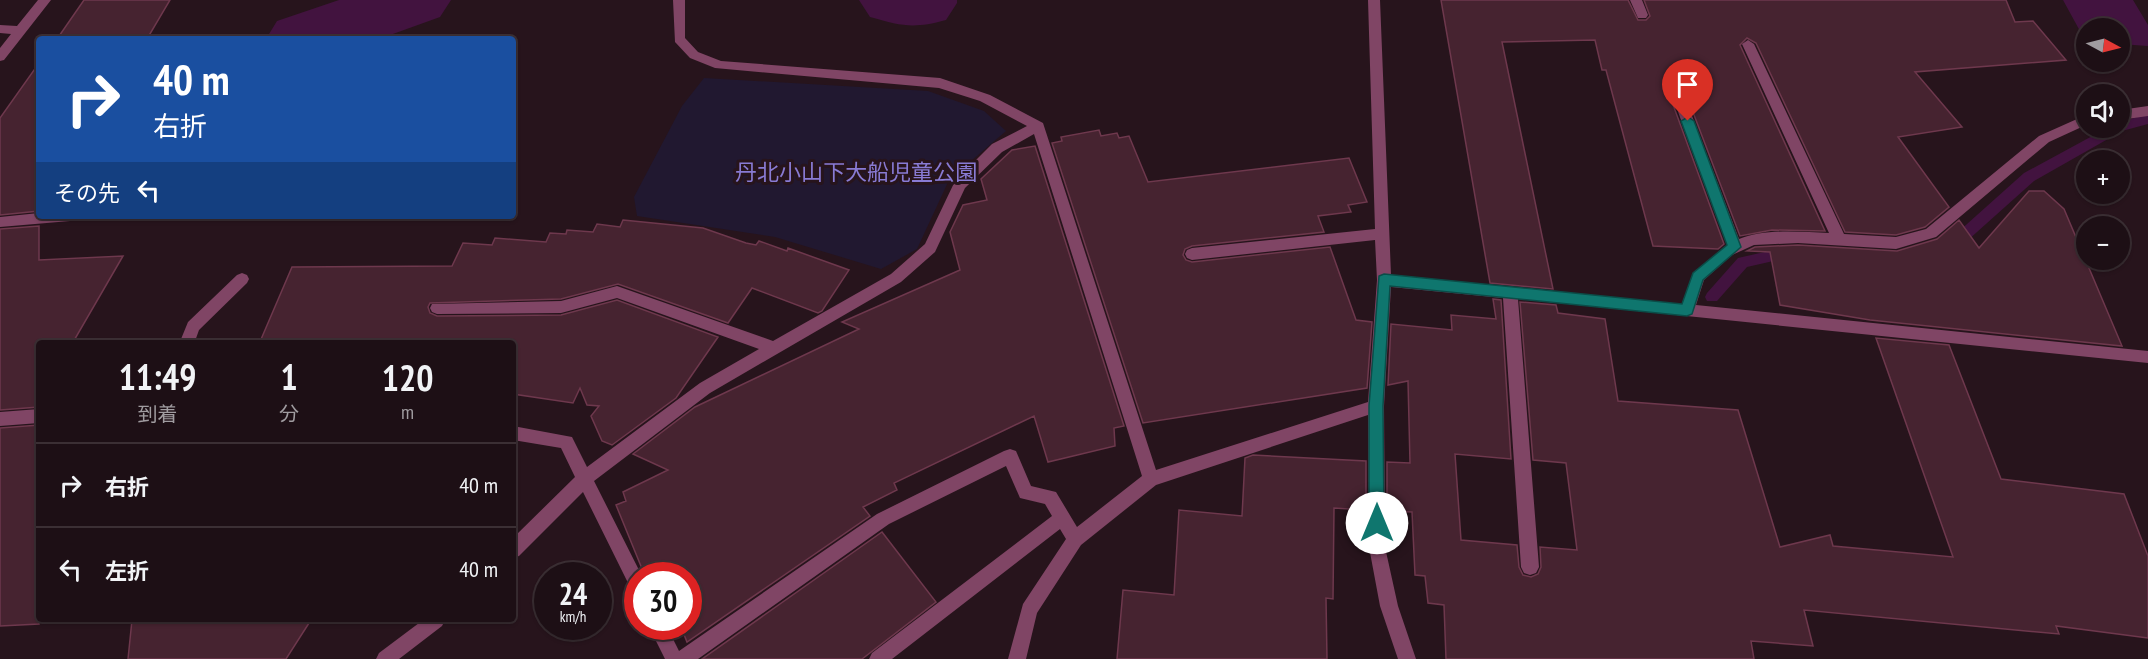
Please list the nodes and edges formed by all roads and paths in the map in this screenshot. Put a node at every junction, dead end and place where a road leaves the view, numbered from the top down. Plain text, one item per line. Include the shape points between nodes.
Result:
1 (45, 0) edge
2 (679, 0) edge
3 (1374, 0) edge
4 (1636, 0) edge
5 (1642, 15) dead end
6 (0, 29) edge
7 (20, 31) junction
8 (1748, 44) dead end
9 (0, 57) edge
10 (1672, 79) dead end
11 (2148, 111) edge
12 (2130, 114) edge
13 (2076, 125) edge
14 (1038, 126) junction
15 (36, 219) edge
16 (0, 222) edge
17 (1383, 234) junction
18 (1839, 239) junction
19 (1735, 247) junction
20 (1192, 254) dead end
21 (242, 279) dead end
22 (1384, 280) junction
23 (1510, 292) junction
24 (437, 308) dead end
25 (1687, 310) junction
26 (188, 340) edge
27 (774, 348) junction
28 (2148, 357) edge
29 (1376, 406) junction
30 (36, 416) edge
31 (0, 419) edge
32 (516, 434) edge
33 (585, 478) junction
34 (1150, 479) junction
35 (1062, 518) junction
36 (1075, 539) junction
37 (516, 547) edge
38 (627, 562) edge
39 (1530, 567) dead end
40 (433, 622) edge
41 (664, 640) edge
42 (385, 659) edge
43 (674, 659) edge
44 (683, 659) edge
45 (878, 659) edge
46 (1017, 659) edge
47 (1407, 659) edge

1 - 7 street
2 - 14 street via 679,39 694,55 719,66 940,83 985,98
3 - 17 street
4 - 5 street
6 - 7 street
7 - 9 street
8 - 18 street
10 - 19 street
11 - 12 street
13 - 18 street via 2044,139 1931,233 1896,243
14 - 27 street via 997,148 960,185 930,248 896,278
14 - 34 street
15 - 16 street
17 - 20 street
17 - 22 street
18 - 19 street via 1752,240
19 - 25 street via 1698,277
21 - 26 street via 193,327
22 - 23 street
22 - 29 street
23 - 25 street
23 - 39 street
24 - 27 street via 561,307 616,292
25 - 28 street
27 - 33 street via 705,388
29 - 34 street
29 - 47 street via 1377,547 1389,606
30 - 31 street
32 - 33 street via 566,441
33 - 37 street
33 - 38 street
34 - 36 street
35 - 36 street
35 - 44 street via 1050,497 1026,493 1010,456 883,519
35 - 45 street
36 - 46 street via 1029,610
40 - 42 street
41 - 43 street

